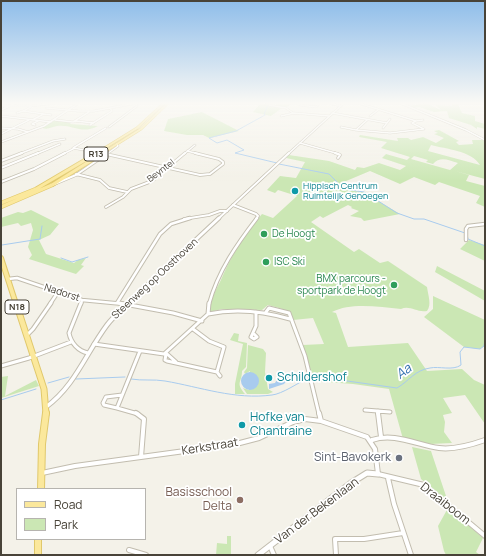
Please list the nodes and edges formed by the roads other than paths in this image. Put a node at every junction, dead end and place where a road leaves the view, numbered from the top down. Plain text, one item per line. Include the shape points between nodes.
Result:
1 (10, 129) edge
2 (16, 129) edge
3 (35, 129) edge
4 (106, 129) edge
5 (134, 129) edge
6 (139, 129) edge
7 (315, 129) edge
8 (351, 129) edge
9 (424, 129) edge
10 (462, 129) edge
11 (356, 130) joint
12 (28, 132) junction
13 (1, 134) edge
14 (65, 139) dead end
15 (485, 140) edge
16 (1, 142) edge
17 (300, 142) junction
18 (115, 143) junction
19 (60, 144) dead end
20 (195, 145) dead end
21 (75, 148) junction
22 (102, 150) junction
23 (90, 151) junction
24 (187, 151) junction
25 (106, 154) junction
26 (94, 155) junction
27 (338, 158) dead end
28 (1, 161) edge
29 (169, 166) junction
30 (1, 168) edge
31 (75, 174) junction
32 (2, 182) edge
33 (52, 185) junction
34 (127, 192) junction
35 (1, 203) edge
36 (233, 205) junction
37 (1, 207) edge
38 (106, 207) dead end
39 (227, 211) junction
40 (485, 224) edge
41 (466, 240) dead end
42 (1, 258) edge
43 (8, 279) junction
44 (58, 292) junction
45 (82, 300) junction
46 (117, 303) junction
47 (127, 305) junction
48 (256, 312) junction
49 (266, 312) junction
50 (208, 314) junction
51 (291, 320) junction
52 (202, 321) junction
53 (193, 330) junction
54 (254, 334) dead end
55 (26, 335) junction
56 (71, 342) junction
57 (94, 344) junction
58 (140, 351) junction
59 (88, 353) junction
60 (166, 353) junction
61 (34, 356) junction
62 (177, 363) junction
63 (1, 366) edge
64 (217, 372) junction
65 (220, 376) dead end
66 (122, 395) junction
67 (46, 407) junction
68 (117, 408) junction
69 (365, 410) dead end
70 (378, 412) junction
71 (390, 412) dead end
72 (321, 421) junction
73 (381, 437) junction
74 (372, 440) junction
75 (485, 440) edge
76 (141, 457) junction
77 (42, 473) junction
78 (378, 474) junction
79 (388, 478) junction
80 (41, 488) edge
81 (403, 533) junction
82 (485, 536) edge
83 (38, 540) edge
84 (270, 546) junction
85 (129, 550) dead end
86 (38, 555) edge
87 (146, 555) edge
88 (258, 555) edge
89 (274, 555) edge
90 (336, 555) edge
91 (411, 555) edge

1 - 13 street
2 - 12 street
3 - 12 street
4 - 21 street
5 - 18 main road, R13
6 - 18 main road, R13
7 - 17 street, Steenweg op Oosthoven
8 - 11 street
9 - 11 street via 397,133
10 - 15 street
12 - 16 street
14 - 28 street via 53,141
17 - 27 street via 339,154
17 - 36 street, Steenweg op Oosthoven
18 - 22 main road, R13
18 - 25 street via 118,146
18 - 33 main road, R13
19 - 30 street
20 - 24 street, Beyntel
21 - 23 street
21 - 32 street
22 - 23 street
22 - 26 main road, R13
23 - 26 street
24 - 29 street, Beyntel
24 - 29 street via 223,162 212,173 203,176
25 - 29 street
25 - 31 street
26 - 35 main road, R13 via 45,185
29 - 34 street, Beyntel via 152,180
31 - 33 street via 59,184
31 - 34 street via 100,180 109,188
33 - 37 main road, R13
34 - 38 street, Beyntel
36 - 39 street, Steenweg op Oosthoven
36 - 50 street via 258,216 228,260 211,298
39 - 46 street via 182,218 168,226 160,234
39 - 47 street, Steenweg op Oosthoven
40 - 41 street via 468,226
42 - 43 main road, N18
43 - 44 street, Nadorst via 17,278
43 - 55 main road, N18
44 - 45 street, Nadorst
44 - 55 street via 34,329
45 - 46 street, Nadorst
45 - 56 street via 69,333
46 - 47 street, Nadorst
47 - 52 street, Nadorst
47 - 57 street, Steenweg op Oosthoven via 110,321
48 - 49 street
48 - 50 street via 224,311
48 - 54 street
49 - 51 street
49 - 51 street via 269,308 289,313
50 - 52 street
51 - 72 street via 305,356
52 - 53 street
53 - 60 street
53 - 64 street via 224,348
55 - 61 main road, N18
56 - 59 street
56 - 61 street
57 - 58 street
57 - 59 street, Steenweg op Oosthoven
58 - 60 street
58 - 66 street
59 - 67 street, Steenweg op Oosthoven via 61,396
60 - 62 street
60 - 62 street via 166,362
61 - 63 street
61 - 67 main road, N18 via 44,389
62 - 64 street
64 - 65 street
66 - 68 street
66 - 68 street via 106,397 103,402 107,407
67 - 77 main road, N18
68 - 76 street via 135,412 144,419
69 - 70 street
70 - 71 street
70 - 73 street
72 - 74 street, Kerkstraat
72 - 76 street, Kerkstraat via 298,420 252,440 236,444
73 - 74 street
73 - 75 street via 440,448 464,446
74 - 78 street
76 - 77 street, Kerkstraat
77 - 80 main road, N18
78 - 79 street, Draaiboom
78 - 84 street, Van der Bekenlaan via 367,473 356,480
79 - 81 street
79 - 82 street, Draaiboom via 424,485
81 - 90 street via 364,539 335,539
81 - 91 street
83 - 86 main road
84 - 88 street, Van der Bekenlaan
84 - 89 street
85 - 87 street

